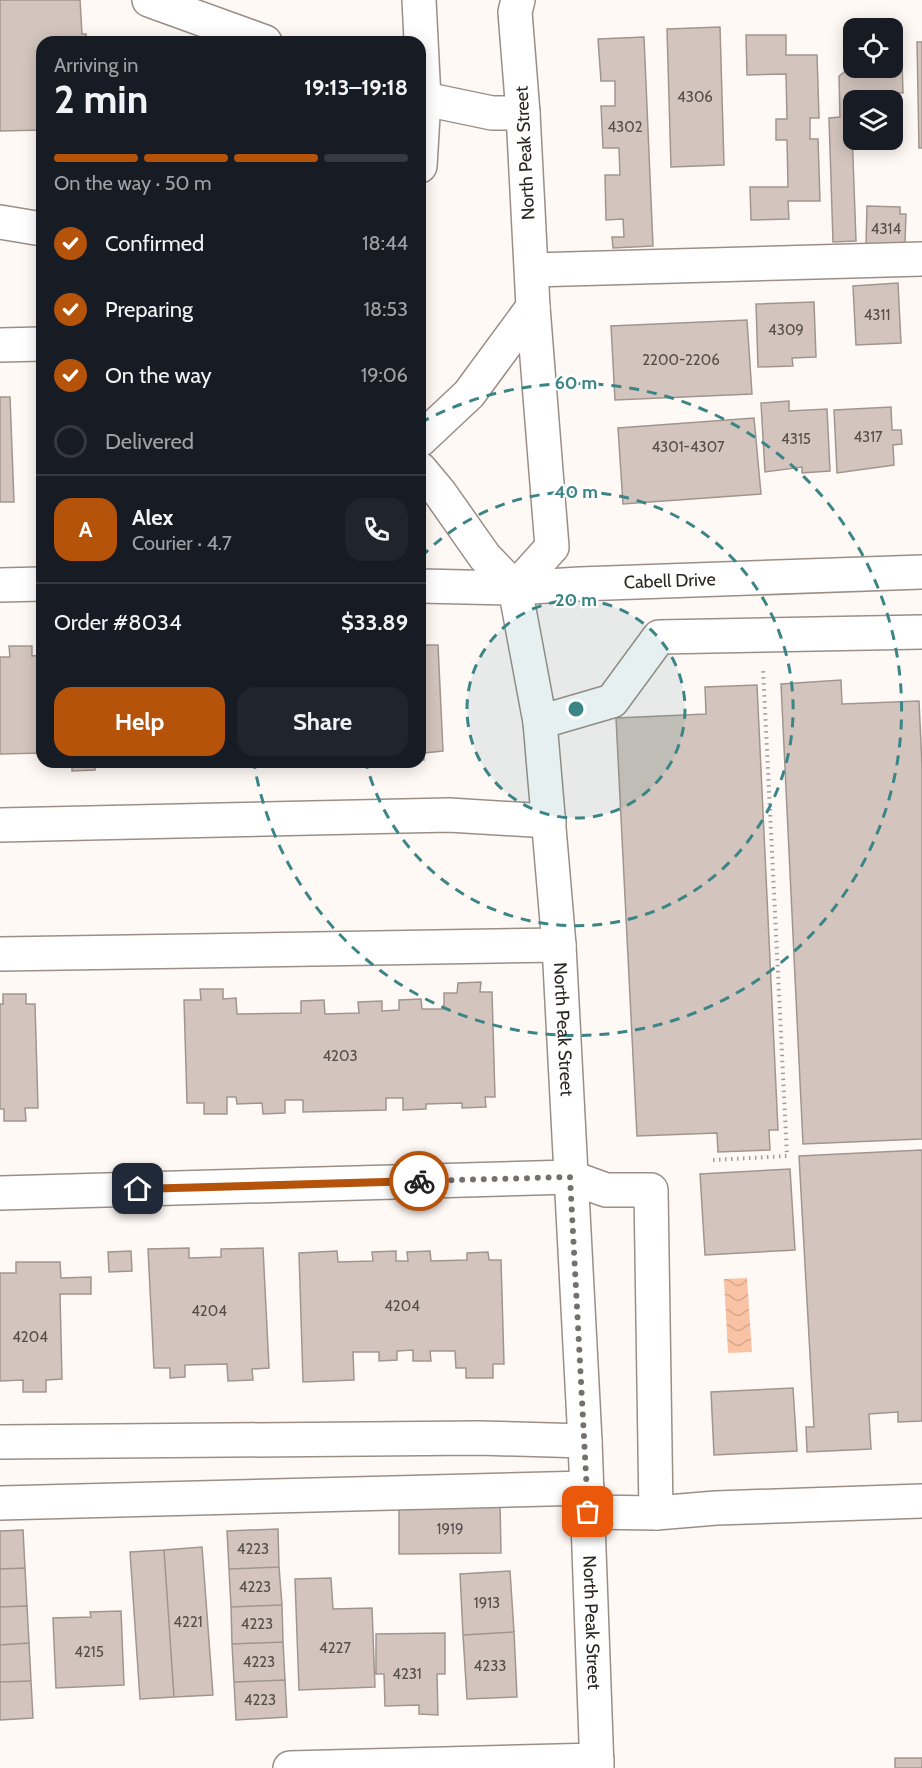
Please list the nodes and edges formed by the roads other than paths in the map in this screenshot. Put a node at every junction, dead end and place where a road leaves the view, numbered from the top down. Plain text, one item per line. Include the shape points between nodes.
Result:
1 (149, 0) edge
2 (419, 0) edge
3 (518, 0) edge
4 (248, 36) edge
5 (420, 36) edge
6 (426, 100) edge
7 (523, 114) junction
8 (0, 222) edge
9 (36, 228) edge
10 (922, 259) edge
11 (532, 270) junction
12 (533, 307) junction
13 (36, 344) edge
14 (0, 345) edge
15 (426, 434) edge
16 (426, 477) edge
17 (922, 572) edge
18 (36, 584) edge
19 (0, 585) edge
20 (426, 586) edge
21 (515, 588) junction
22 (922, 632) edge
23 (540, 722) junction
24 (549, 820) junction
25 (0, 825) edge
26 (559, 945) junction
27 (0, 954) edge
28 (570, 1177) junction
29 (0, 1193) edge
30 (585, 1441) junction
31 (0, 1442) edge
32 (587, 1500) junction
33 (922, 1501) edge
34 (0, 1503) edge
35 (656, 1513) junction
36 (597, 1764) edge
37 (290, 1768) edge

1 - 4 street
2 - 5 street
3 - 7 street, North Peak Street via 515,12
6 - 7 street via 492,113
7 - 11 street, North Peak Street
8 - 9 street
10 - 11 street
11 - 12 street, North Peak Street
12 - 15 street via 469,394
12 - 21 street, North Peak Street via 552,548
13 - 14 street
16 - 21 street via 485,557
17 - 21 street, Cabell Drive
18 - 19 street
20 - 21 street, Cabell Drive
21 - 23 street, North Peak Street
22 - 23 street via 659,637 612,701
23 - 24 street, North Peak Street
24 - 25 street via 448,815
24 - 26 street, North Peak Street
26 - 27 street
26 - 28 street, North Peak Street
28 - 29 street
28 - 30 street, North Peak Street
28 - 35 street via 606,1190 651,1190
30 - 31 street via 479,1437
30 - 32 street, North Peak Street
32 - 34 street
32 - 35 street
32 - 36 street, North Peak Street
33 - 35 street
36 - 37 street

